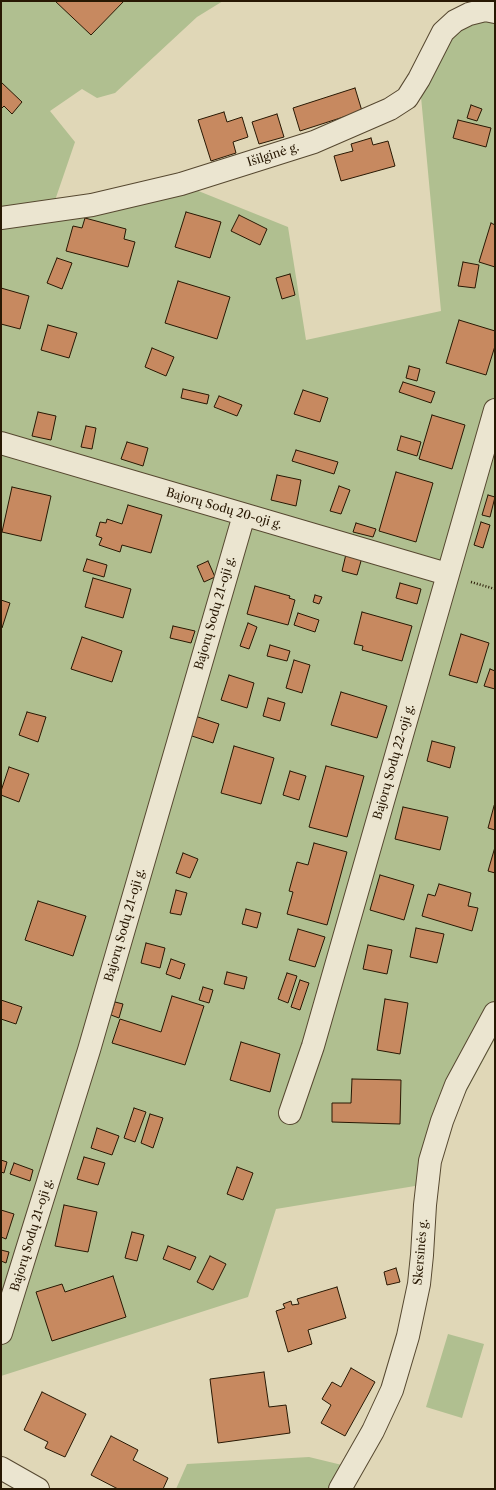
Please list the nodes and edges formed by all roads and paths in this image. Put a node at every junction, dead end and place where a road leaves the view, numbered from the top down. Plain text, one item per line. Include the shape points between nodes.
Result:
1 (495, 12) edge
2 (1, 218) edge
3 (495, 410) edge
4 (1, 443) edge
5 (244, 515) junction
6 (447, 574) junction
7 (495, 1013) edge
8 (290, 1113) dead end
9 (1, 1333) edge
10 (1, 1468) edge
11 (38, 1489) edge
12 (340, 1489) edge

1 - 2 street, Išilginė g. via 485,10 469,14 447,28 407,98 390,109 314,142 181,184 92,205
3 - 6 street, Bajorų Sodų 22-oji g.
4 - 5 street, Bajorų Sodų 20-oji g.
5 - 6 street, Bajorų Sodų 20-oji g.
5 - 9 street, Bajorų Sodų 21-oji g. via 89,1050
6 - 8 street, Bajorų Sodų 22-oji g. via 313,1046
7 - 12 street, Skersinės g. via 456,1085 430,1161 419,1284 408,1336 392,1390 373,1431
10 - 11 street

